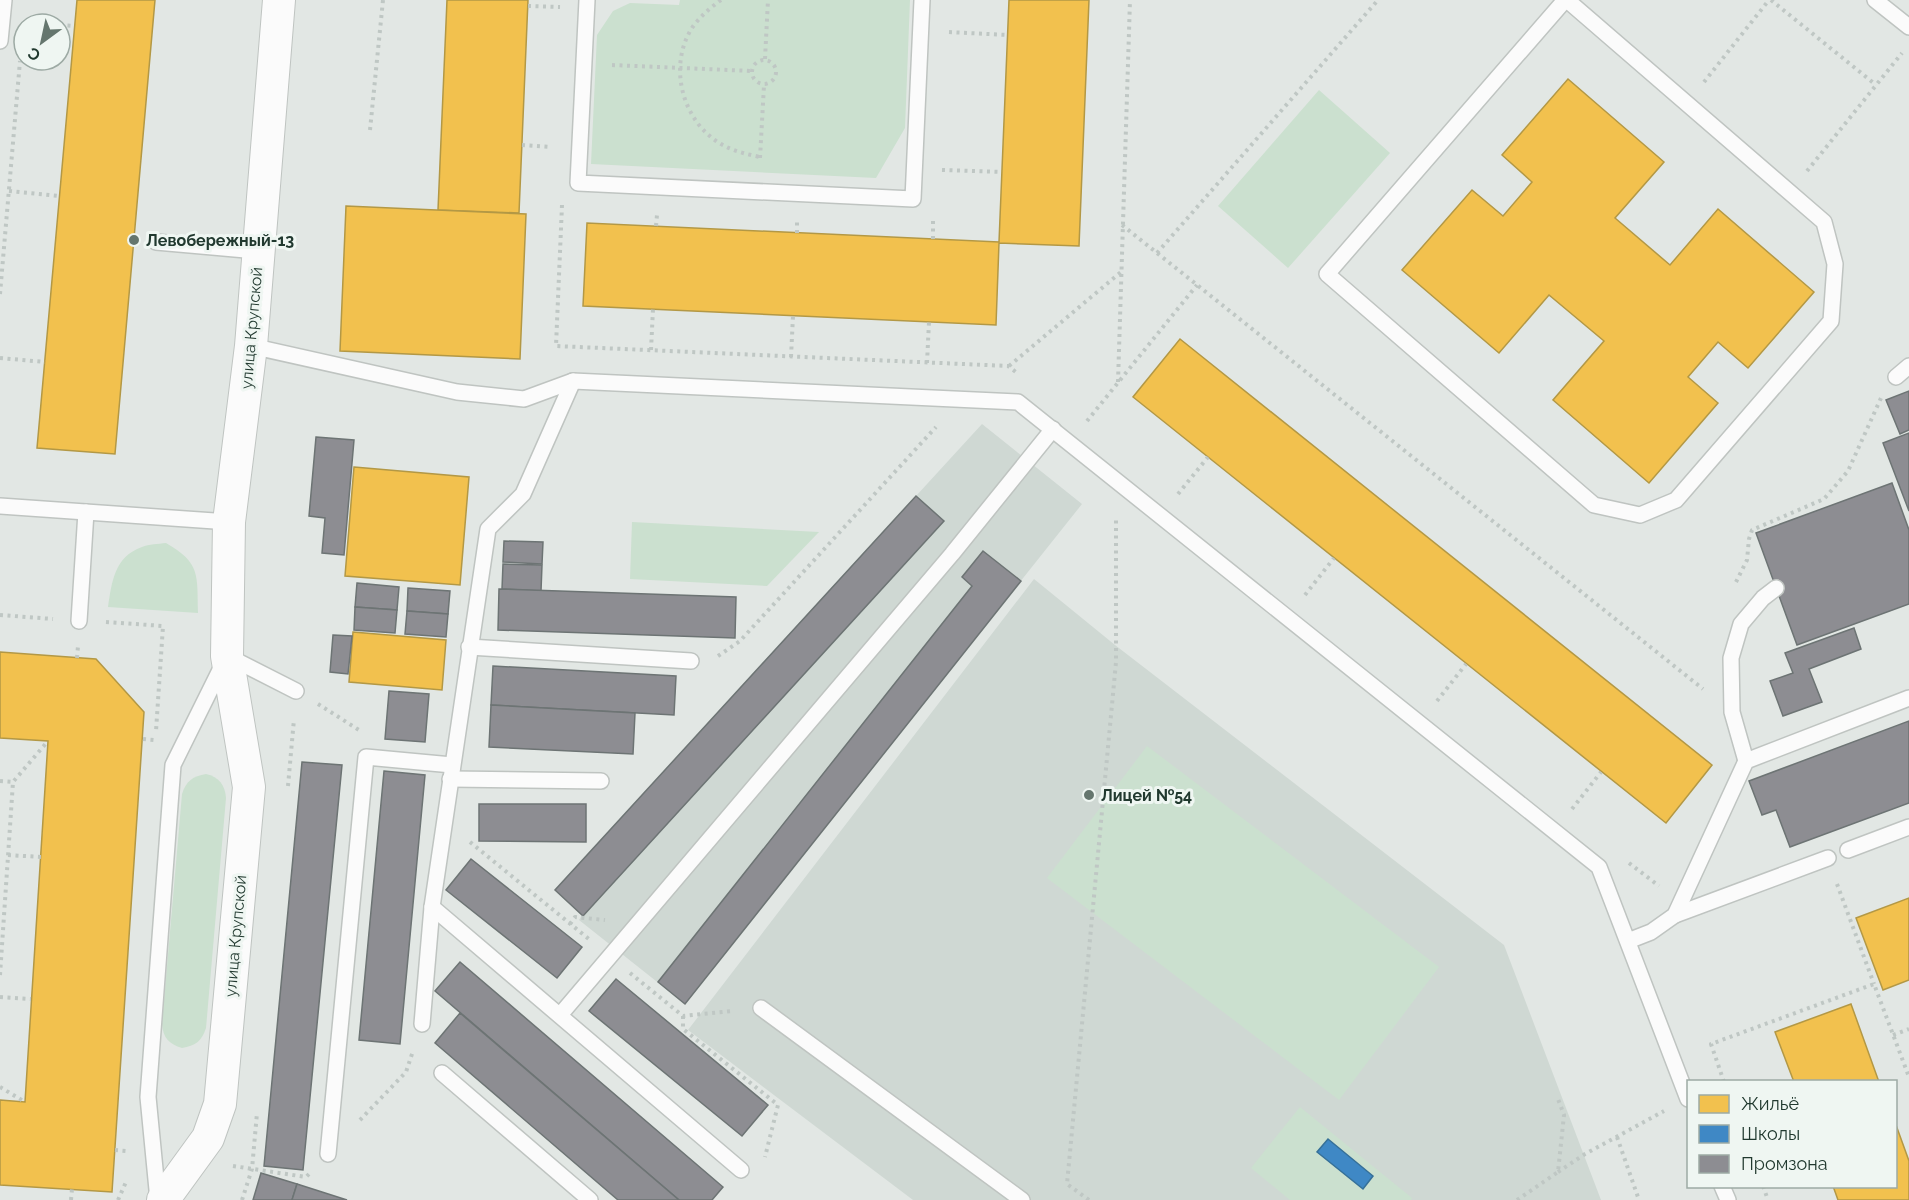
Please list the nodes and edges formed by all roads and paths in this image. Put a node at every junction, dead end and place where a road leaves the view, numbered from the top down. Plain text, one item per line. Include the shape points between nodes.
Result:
1 (4, 0) edge
2 (279, 0) edge
3 (382, 0) edge
4 (587, 0) edge
5 (721, 0) edge
6 (768, 0) edge
7 (922, 0) edge
8 (1130, 0) edge
9 (1378, 0) edge
10 (1566, 0) edge
11 (1770, 0) edge
12 (1875, 0) edge
13 (528, 6) dead end
14 (565, 8) dead end
15 (1909, 27) edge
16 (945, 32) dead end
17 (1008, 35) dead end
18 (0, 41) edge
19 (1903, 51) dead end
20 (765, 59) junction
21 (583, 64) junction
22 (680, 68) junction
23 (752, 71) junction
24 (20, 72) edge
25 (764, 85) junction
26 (1876, 85) junction
27 (1686, 103) junction
28 (370, 130) dead end
29 (522, 145) dead end
30 (558, 147) dead end
31 (760, 157) junction
32 (939, 170) dead end
33 (1002, 172) dead end
34 (9, 191) junction
35 (759, 192) junction
36 (1790, 193) junction
37 (59, 196) dead end
38 (562, 198) dead end
39 (0, 199) edge
40 (8, 199) junction
41 (933, 215) dead end
42 (1122, 225) junction
43 (933, 239) dead end
44 (156, 242) dead end
45 (257, 251) junction
46 (1157, 253) junction
47 (1121, 272) junction
48 (1197, 284) junction
49 (0, 294) edge
50 (653, 309) dead end
51 (793, 316) dead end
52 (929, 322) dead end
53 (251, 346) junction
54 (651, 351) junction
55 (791, 357) junction
56 (0, 358) edge
57 (45, 362) dead end
58 (927, 363) junction
59 (1008, 366) junction
60 (1909, 366) edge
61 (1896, 377) joint
62 (573, 381) junction
63 (1118, 382) junction
64 (969, 399) junction
65 (1053, 429) junction
66 (1070, 443) junction
67 (1208, 458) dead end
68 (1116, 480) junction
69 (1174, 499) dead end
70 (0, 506) edge
71 (86, 512) junction
72 (229, 522) junction
73 (1334, 558) dead end
74 (1736, 583) dead end
75 (1776, 588) dead end
76 (1300, 600) dead end
77 (0, 615) edge
78 (79, 621) junction
79 (469, 648) junction
80 (227, 657) junction
81 (691, 661) joint
82 (1466, 664) dead end
83 (296, 691) joint
84 (1909, 698) edge
85 (1432, 706) dead end
86 (1732, 712) junction
87 (143, 739) dead end
88 (155, 740) junction
89 (48, 741) dead end
90 (155, 751) dead end
91 (366, 757) junction
92 (1746, 761) junction
93 (451, 772) junction
94 (1601, 772) dead end
95 (0, 781) edge
96 (601, 781) dead end
97 (13, 782) junction
98 (447, 804) junction
99 (1568, 814) dead end
100 (1909, 827) edge
101 (1848, 850) dead end
102 (8, 855) junction
103 (41, 857) dead end
104 (1828, 858) joint
105 (0, 893) edge
106 (6, 893) junction
107 (432, 906) junction
108 (1675, 915) junction
109 (1628, 941) junction
110 (610, 957) junction
111 (0, 975) edge
112 (1874, 984) junction
113 (0, 997) edge
114 (31, 999) dead end
115 (761, 1008) joint
116 (560, 1016) junction
117 (683, 1016) junction
118 (422, 1024) dead end
119 (1909, 1029) edge
120 (1893, 1035) junction
121 (442, 1073) dead end
122 (1909, 1077) edge
123 (1723, 1080) edge
124 (0, 1088) edge
125 (1687, 1095) edge
126 (1558, 1099) dead end
127 (1687, 1099) edge
128 (25, 1102) dead end
129 (1617, 1137) junction
130 (115, 1150) dead end
131 (328, 1154) dead end
132 (765, 1158) dead end
133 (128, 1161) dead end
134 (252, 1169) dead end
135 (741, 1170) dead end
136 (1558, 1172) junction
137 (127, 1180) dead end
138 (72, 1189) dead end
139 (71, 1200) edge
140 (118, 1200) edge
141 (160, 1200) edge
142 (242, 1200) edge
143 (590, 1200) edge
144 (1022, 1200) edge
145 (1089, 1200) edge
146 (1518, 1200) edge
147 (1639, 1200) edge

1 - 18 lane
2 - 45 street, улица Крупской
3 - 28 path
4 - 21 lane
5 - 22 path via 693,27
6 - 20 path
7 - 35 lane via 913,198
8 - 42 path
9 - 46 path
10 - 27 lane
10 - 36 lane via 1327,274 1594,505 1640,515 1676,500 1831,321 1835,264 1824,222
11 - 26 path
11 - 27 path
12 - 15 lane
13 - 14 path
16 - 17 path
19 - 26 path
20 - 23 path via 757,61
20 - 25 path via 772,62 776,77
21 - 22 path
21 - 35 lane via 578,183
22 - 23 path
22 - 31 path via 689,111 702,129 739,153
23 - 25 path via 756,82
24 - 34 path
25 - 31 path
26 - 36 path
27 - 36 lane
29 - 30 path
31 - 35 path
32 - 33 path
34 - 37 path
34 - 40 path
38 - 54 path via 556,346
39 - 40 path
40 - 49 path
41 - 43 path
42 - 46 path
42 - 47 path
44 - 45 lane
45 - 53 street, улица Крупской
46 - 48 path
47 - 59 path
47 - 63 path
48 - 63 path
48 - 86 path
50 - 54 path
51 - 55 path
52 - 58 path
53 - 62 lane via 457,392 524,399
53 - 72 street, улица Крупской
54 - 55 path
55 - 58 path
56 - 57 path
58 - 59 path
59 - 64 path
60 - 61 lane
61 - 74 path via 1881,399 1848,471 1824,499 1752,530 1747,560
62 - 64 lane
62 - 79 lane via 523,494 488,529
63 - 66 path
64 - 65 lane via 1018,402
64 - 81 path via 931,430 740,641 720,655
65 - 66 lane
65 - 110 lane
66 - 68 lane
67 - 69 path
68 - 109 lane via 1599,867
68 - 145 path via 1116,662 1067,1184
70 - 71 lane
71 - 72 lane
71 - 78 lane
72 - 80 street, улица Крупской
73 - 76 path
75 - 86 lane via 1741,624 1731,658
77 - 78 path
78 - 88 path via 164,626
79 - 81 lane
79 - 93 lane
80 - 83 lane
80 - 141 lane, улица Крупской via 173,765 148,1097
80 - 141 street, улица Крупской via 249,787 220,1104 208,1138
82 - 85 path
83 - 91 path via 359,729
84 - 92 lane
86 - 92 lane
87 - 88 path
88 - 90 path
89 - 97 path
91 - 93 lane
91 - 131 lane
92 - 108 lane
93 - 96 lane
93 - 98 lane
94 - 99 path
95 - 97 path
97 - 102 path
98 - 107 lane
98 - 110 path via 458,832
100 - 101 lane
102 - 103 path
102 - 106 path
104 - 108 lane
104 - 112 path
105 - 106 path
106 - 111 path
107 - 116 lane
107 - 118 lane
108 - 109 lane via 1651,932
109 - 125 lane
110 - 116 lane
110 - 117 path
112 - 120 path
112 - 123 path via 1711,1044
113 - 114 path
115 - 117 path
115 - 144 lane
116 - 135 lane
117 - 132 path via 683,1029 778,1105
119 - 120 path
120 - 122 path
121 - 143 lane
124 - 128 path
126 - 136 path via 1564,1115
127 - 129 path
129 - 136 path
129 - 147 path
130 - 133 path via 129,1151
134 - 142 path
136 - 146 path
137 - 140 path
138 - 139 path

